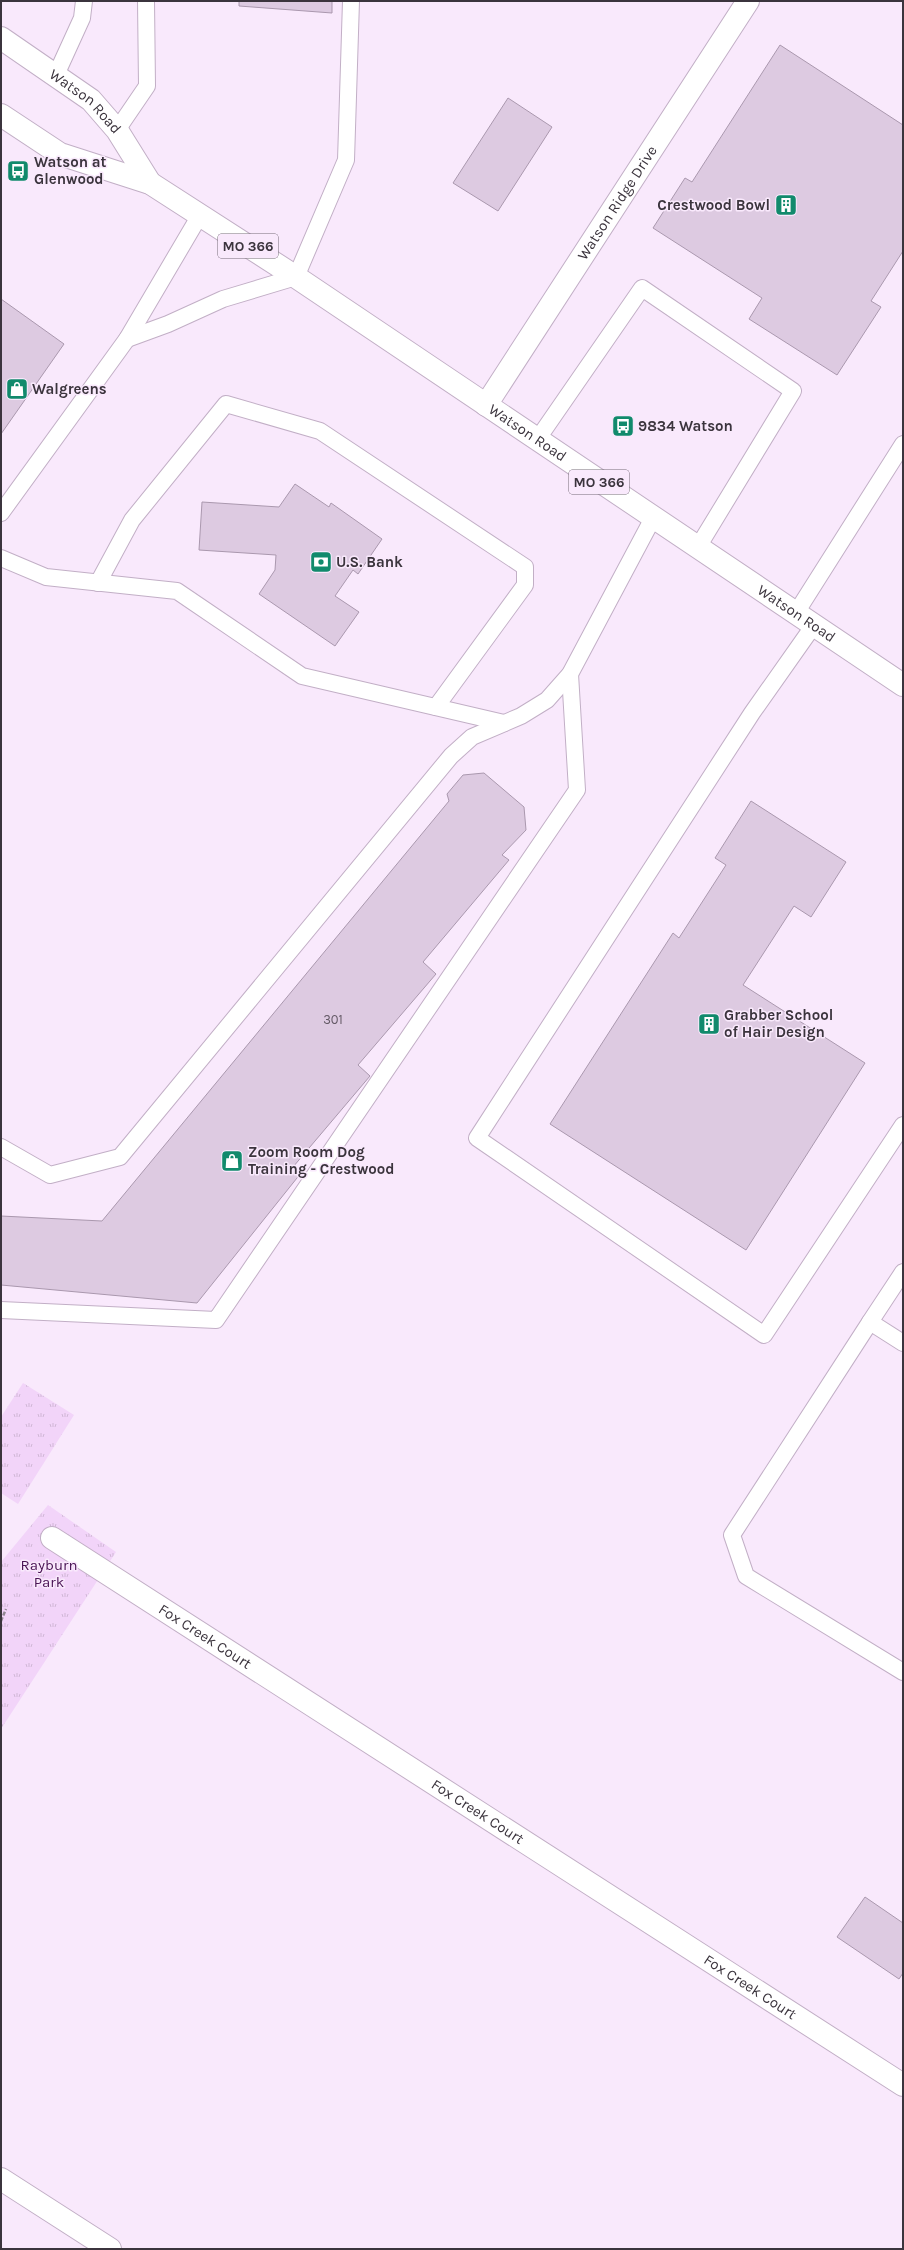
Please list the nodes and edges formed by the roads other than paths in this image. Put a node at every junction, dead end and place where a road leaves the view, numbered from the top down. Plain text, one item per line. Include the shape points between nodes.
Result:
1 (84, 1) edge
2 (146, 1) edge
3 (351, 1) edge
4 (748, 1) edge
5 (1, 38) edge
6 (56, 75) junction
7 (1, 116) edge
8 (117, 130) junction
9 (150, 183) junction
10 (200, 215) junction
11 (296, 277) junction
12 (127, 339) junction
13 (486, 405) junction
14 (537, 440) junction
15 (903, 444) edge
16 (1, 513) edge
17 (654, 518) junction
18 (698, 546) junction
19 (1, 558) edge
20 (98, 583) junction
21 (796, 613) junction
22 (814, 625) junction
23 (570, 674) junction
24 (903, 685) edge
25 (436, 707) junction
26 (504, 723) junction
27 (903, 1125) edge
28 (1, 1147) edge
29 (903, 1272) edge
30 (1, 1310) edge
31 (870, 1322) junction
32 (903, 1343) edge
33 (52, 1538) dead end
34 (903, 1672) edge
35 (903, 2085) edge
36 (1, 2179) edge
37 (110, 2249) edge

1 - 6 lane via 82,18
2 - 8 lane via 147,86
3 - 11 lane via 346,160
4 - 13 street, Watson Ridge Drive
5 - 6 street, Watson Road / MO 366
6 - 8 street, Watson Road / MO 366 via 91,100
7 - 9 street, Watson Road / MO 366 via 60,154
8 - 9 street, Watson Road / MO 366
9 - 10 street, Watson Road / MO 366
10 - 11 street, Watson Road / MO 366
10 - 12 lane
11 - 12 lane via 224,299
11 - 13 street, Watson Road / MO 366
12 - 16 lane
13 - 14 street, Watson Road / MO 366
14 - 17 street, Watson Road / MO 366
14 - 18 lane via 642,288 793,391
15 - 21 lane
17 - 18 street, Watson Road / MO 366
17 - 23 lane
18 - 21 street, Watson Road / MO 366
19 - 20 lane via 46,578
20 - 25 lane via 177,592 302,676
20 - 25 lane via 132,520 226,404 320,431 525,567 525,585
21 - 22 street, Watson Road / MO 366
22 - 24 street, Watson Road / MO 366
22 - 27 lane via 752,713 477,1138 764,1335
23 - 26 lane via 547,700
23 - 30 lane via 577,790 216,1320
25 - 26 lane
26 - 28 lane via 472,737 451,756 120,1157 50,1175
29 - 31 lane
31 - 32 lane
31 - 34 lane via 732,1535 746,1576
33 - 35 street, Fox Creek Court
36 - 37 street

